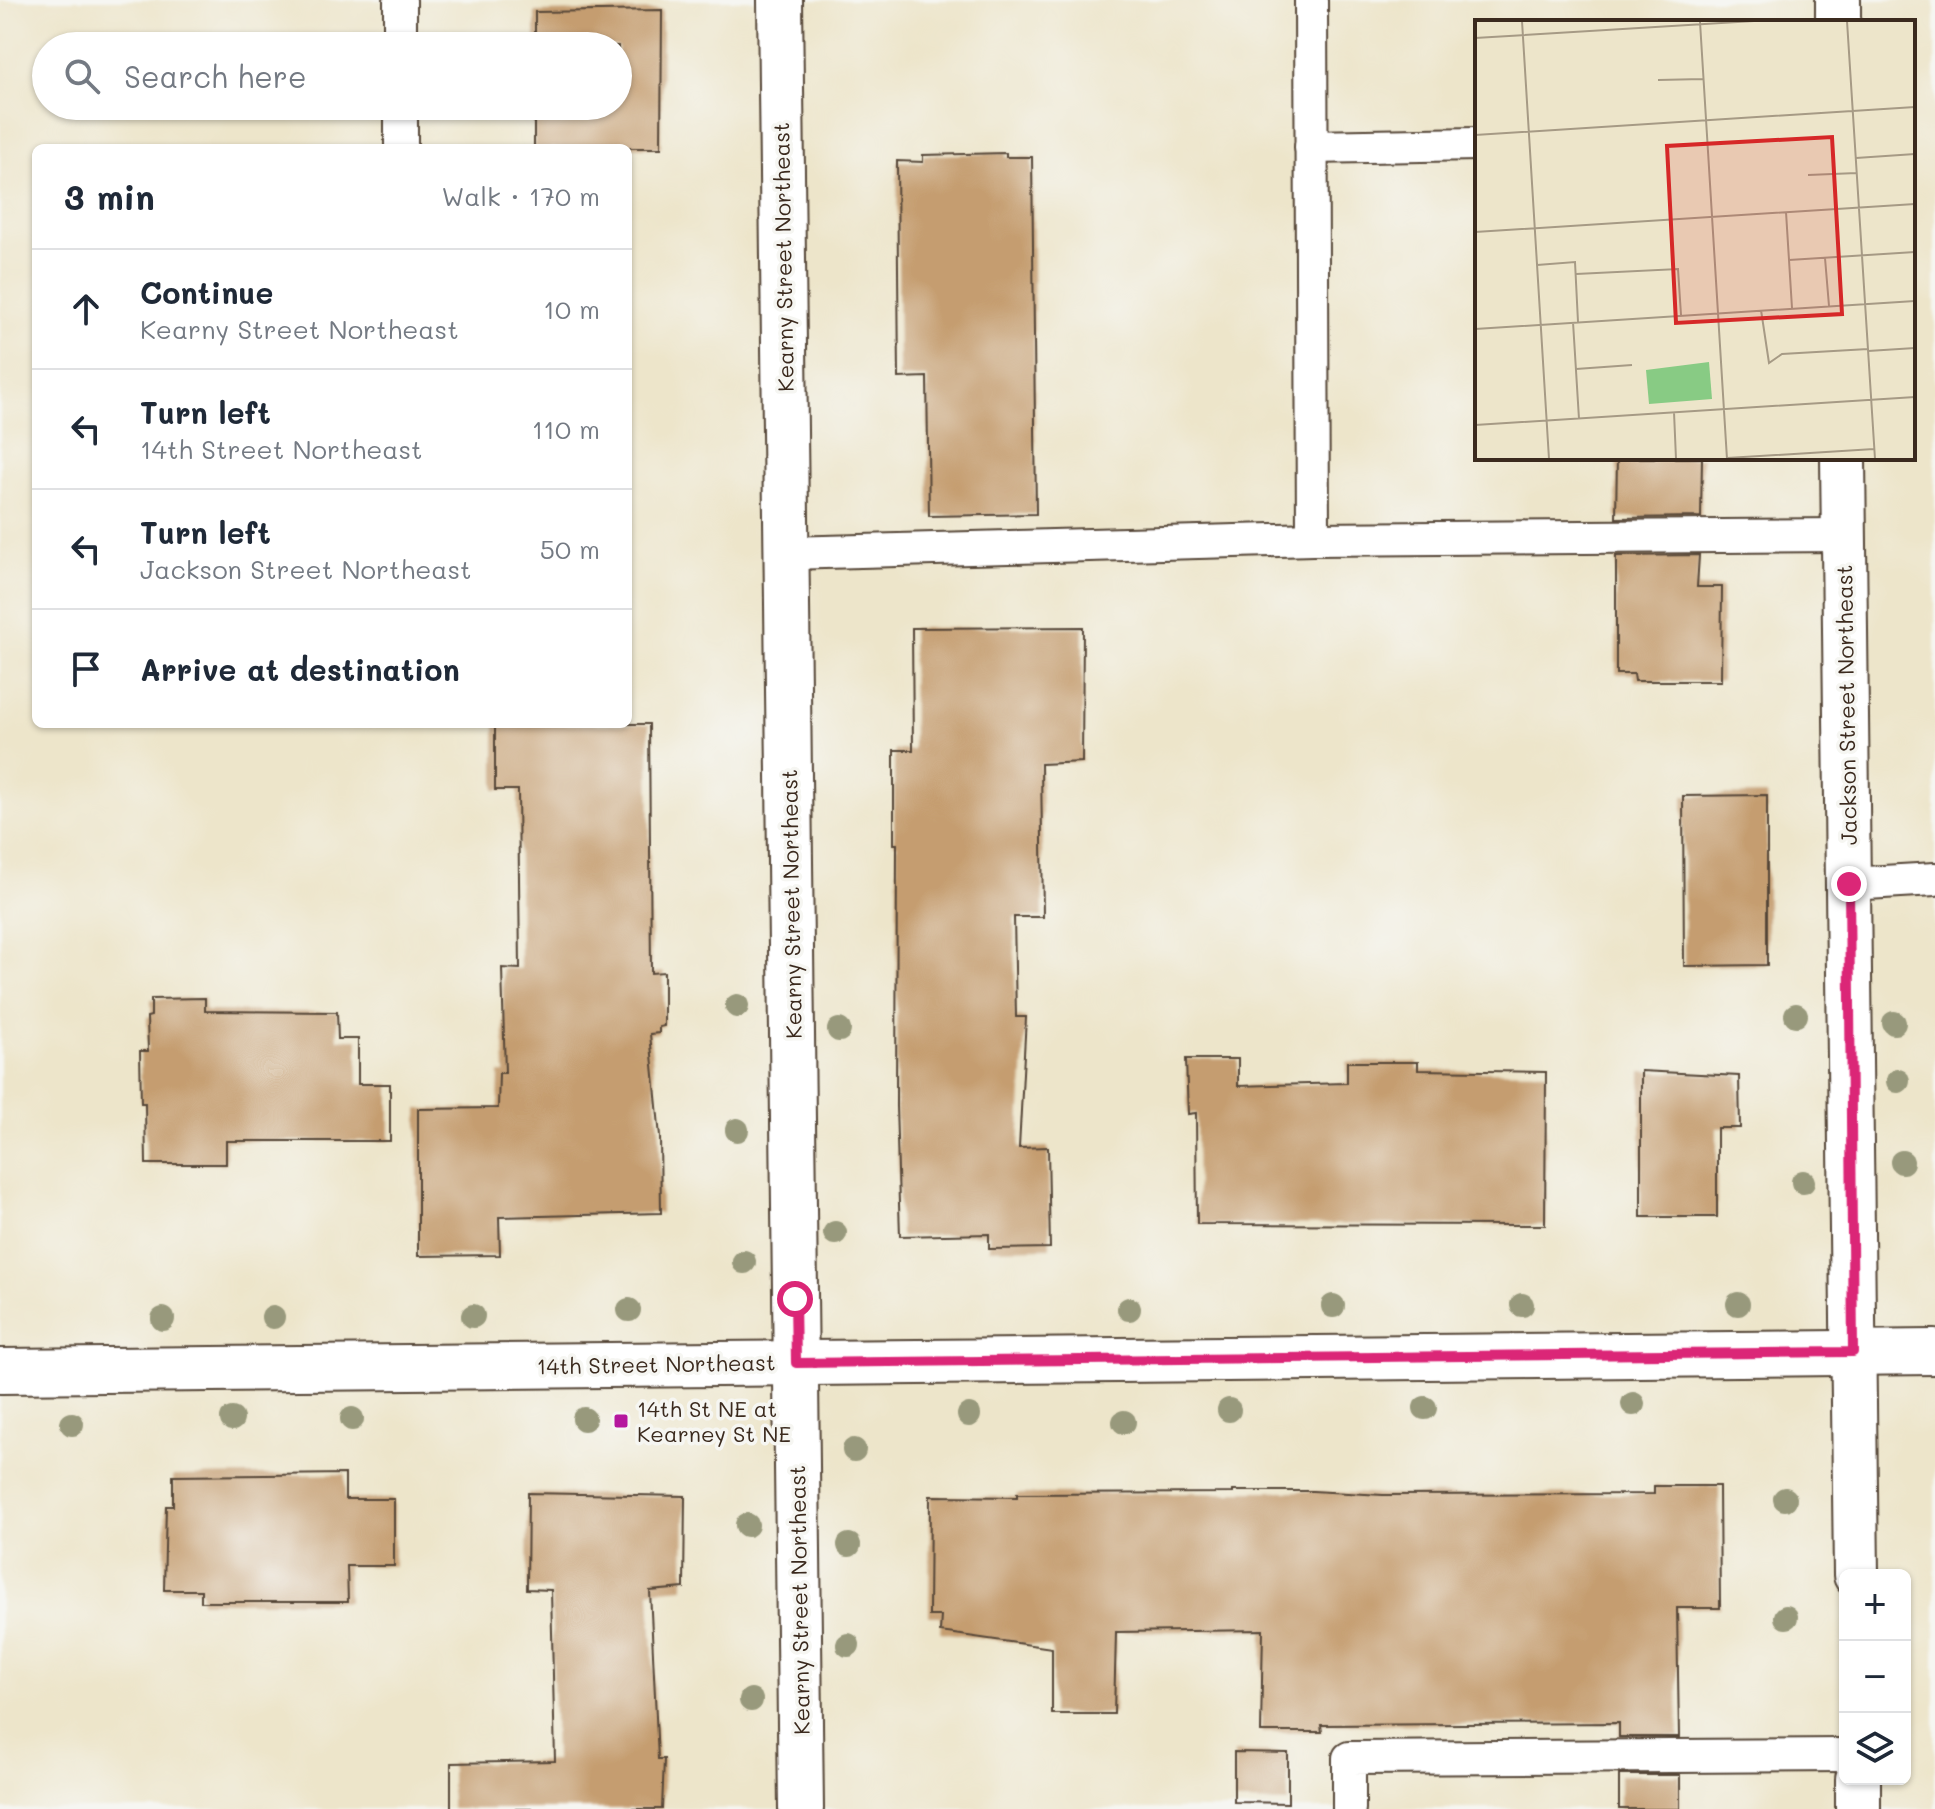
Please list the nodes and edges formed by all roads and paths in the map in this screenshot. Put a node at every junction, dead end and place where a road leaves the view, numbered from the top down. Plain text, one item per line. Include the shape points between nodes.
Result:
1 (400, 0) edge
2 (780, 0) edge
3 (1311, 0) edge
4 (400, 32) edge
5 (401, 120) edge
6 (401, 144) edge
7 (1475, 144) edge
8 (1311, 147) junction
9 (1843, 460) edge
10 (1844, 535) junction
11 (1313, 539) junction
12 (787, 553) junction
13 (1935, 879) edge
14 (1849, 884) junction
15 (1853, 1352) junction
16 (1935, 1352) edge
17 (796, 1363) junction
18 (0, 1371) edge
19 (1856, 1569) edge
20 (1839, 1755) edge
21 (1858, 1785) edge
22 (801, 1809) edge
23 (1349, 1809) edge
24 (1858, 1809) edge

1 - 4 lane
2 - 12 street, Kearny Street Northeast
3 - 8 lane
5 - 6 lane
7 - 8 lane
8 - 11 lane
9 - 10 street, Jackson Street Northeast
10 - 11 lane
10 - 14 street, Jackson Street Northeast
11 - 12 lane
12 - 17 street, Kearny Street Northeast
13 - 14 lane
14 - 15 street, Jackson Street Northeast
15 - 16 street, 14th Street Northeast
15 - 17 street, 14th Street Northeast
15 - 19 street, Jackson Street Northeast
17 - 18 street, 14th Street Northeast
17 - 22 street, Kearny Street Northeast
20 - 23 lane via 1349,1758
21 - 24 street

